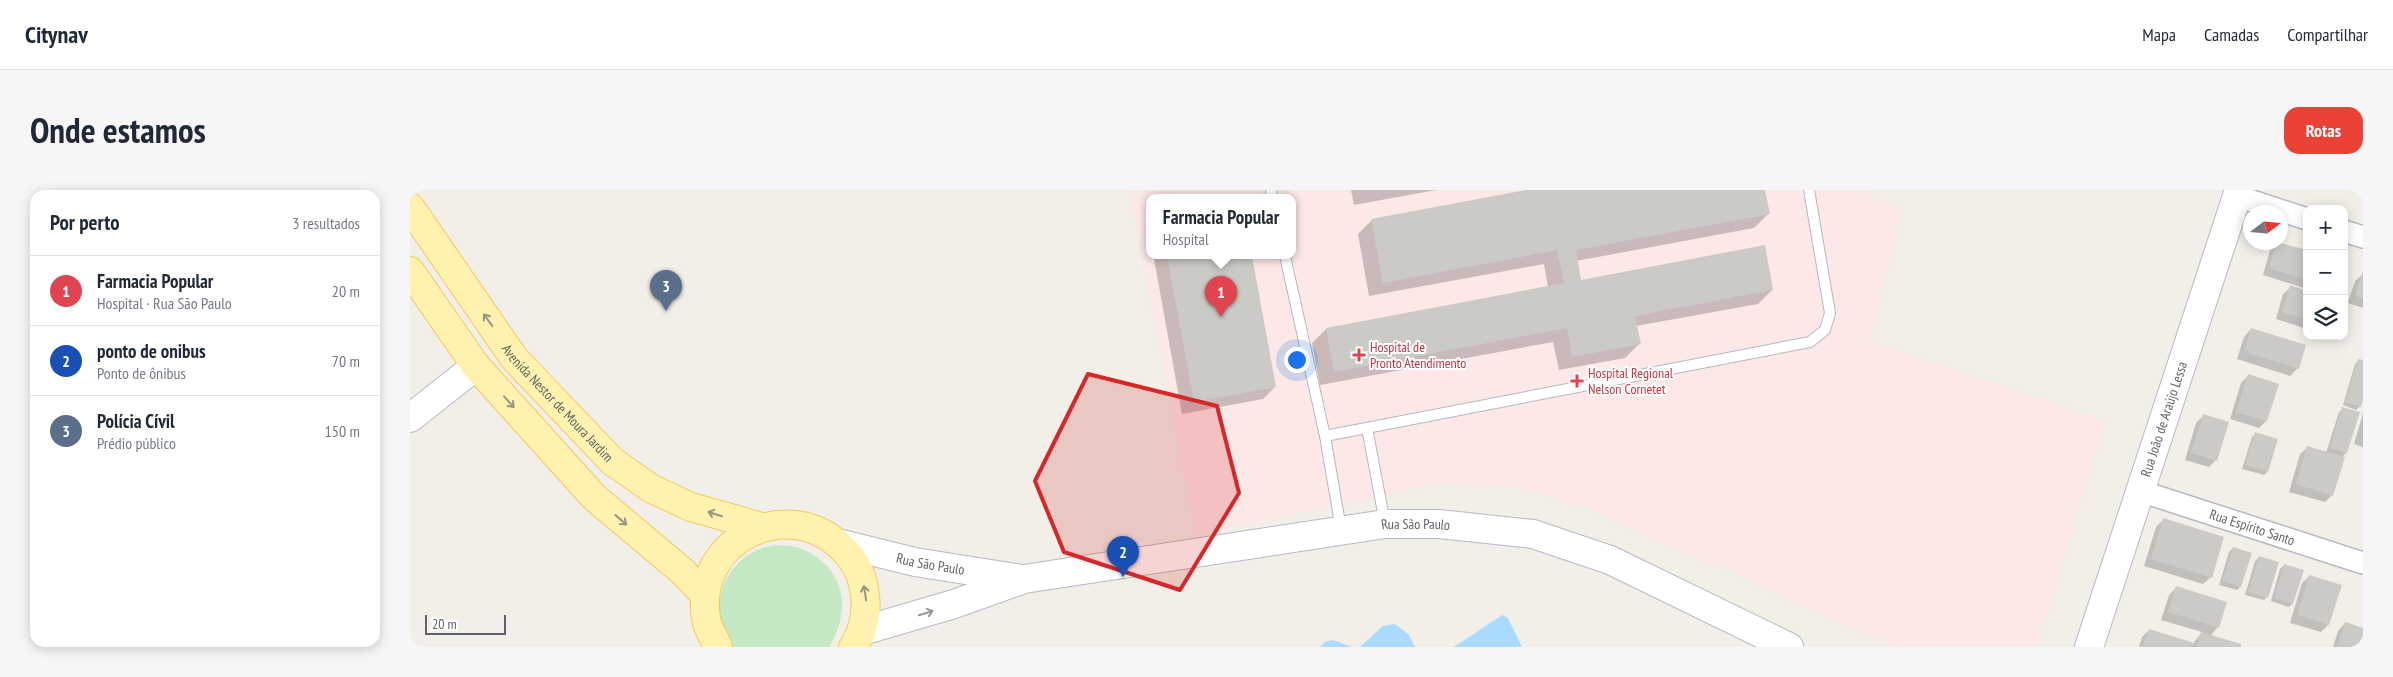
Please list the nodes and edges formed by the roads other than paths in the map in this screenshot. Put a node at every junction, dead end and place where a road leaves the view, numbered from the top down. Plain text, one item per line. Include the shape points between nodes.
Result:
1 (1810, 190) edge
2 (2238, 193) edge
3 (410, 207) edge
4 (2303, 217) edge
5 (2348, 232) edge
6 (2363, 238) edge
7 (1286, 259) edge
8 (410, 271) edge
9 (476, 366) junction
10 (410, 418) edge
11 (1367, 428) junction
12 (1325, 436) junction
13 (2140, 490) junction
14 (1385, 524) junction
15 (762, 527) junction
16 (1341, 530) junction
17 (838, 543) junction
18 (2363, 564) edge
19 (1024, 579) junction
20 (706, 595) junction
21 (858, 641) edge
22 (718, 647) edge
23 (1789, 647) edge
24 (2089, 647) edge

1 - 11 lane via 1830,313 1825,330 1810,342
2 - 4 street
2 - 13 street, Rua João de Araújo Lessa
15 -> 3 main road, Avenida Nestor de Moura Jardim via 691,507 652,489 613,462 514,358
5 - 6 street
7 - 12 lane
8 - 9 main road
9 - 10 street
9 -> 20 main road via 594,497
11 - 12 lane
11 - 14 lane
12 - 16 lane
13 - 18 street, Rua Espírito Santo
13 - 24 street, Rua João de Araújo Lessa
14 - 16 street, Rua São Paulo
14 - 23 street, Rua São Paulo via 1438,524 1533,534 1610,560
15 - 17 main road, Avenida Nestor de Moura Jardim via 789,523 815,529
15 - 20 main road, Avenida Nestor de Moura Jardim via 738,538 720,557 709,577
16 - 19 street, Rua São Paulo
17 - 19 street, Rua São Paulo via 915,562
21 -> 17 main road, Avenida Nestor de Moura Jardim via 866,603 863,580 853,560
21 -> 19 street, Rua São Paulo
20 - 22 main road, Avenida Nestor de Moura Jardim via 708,623

